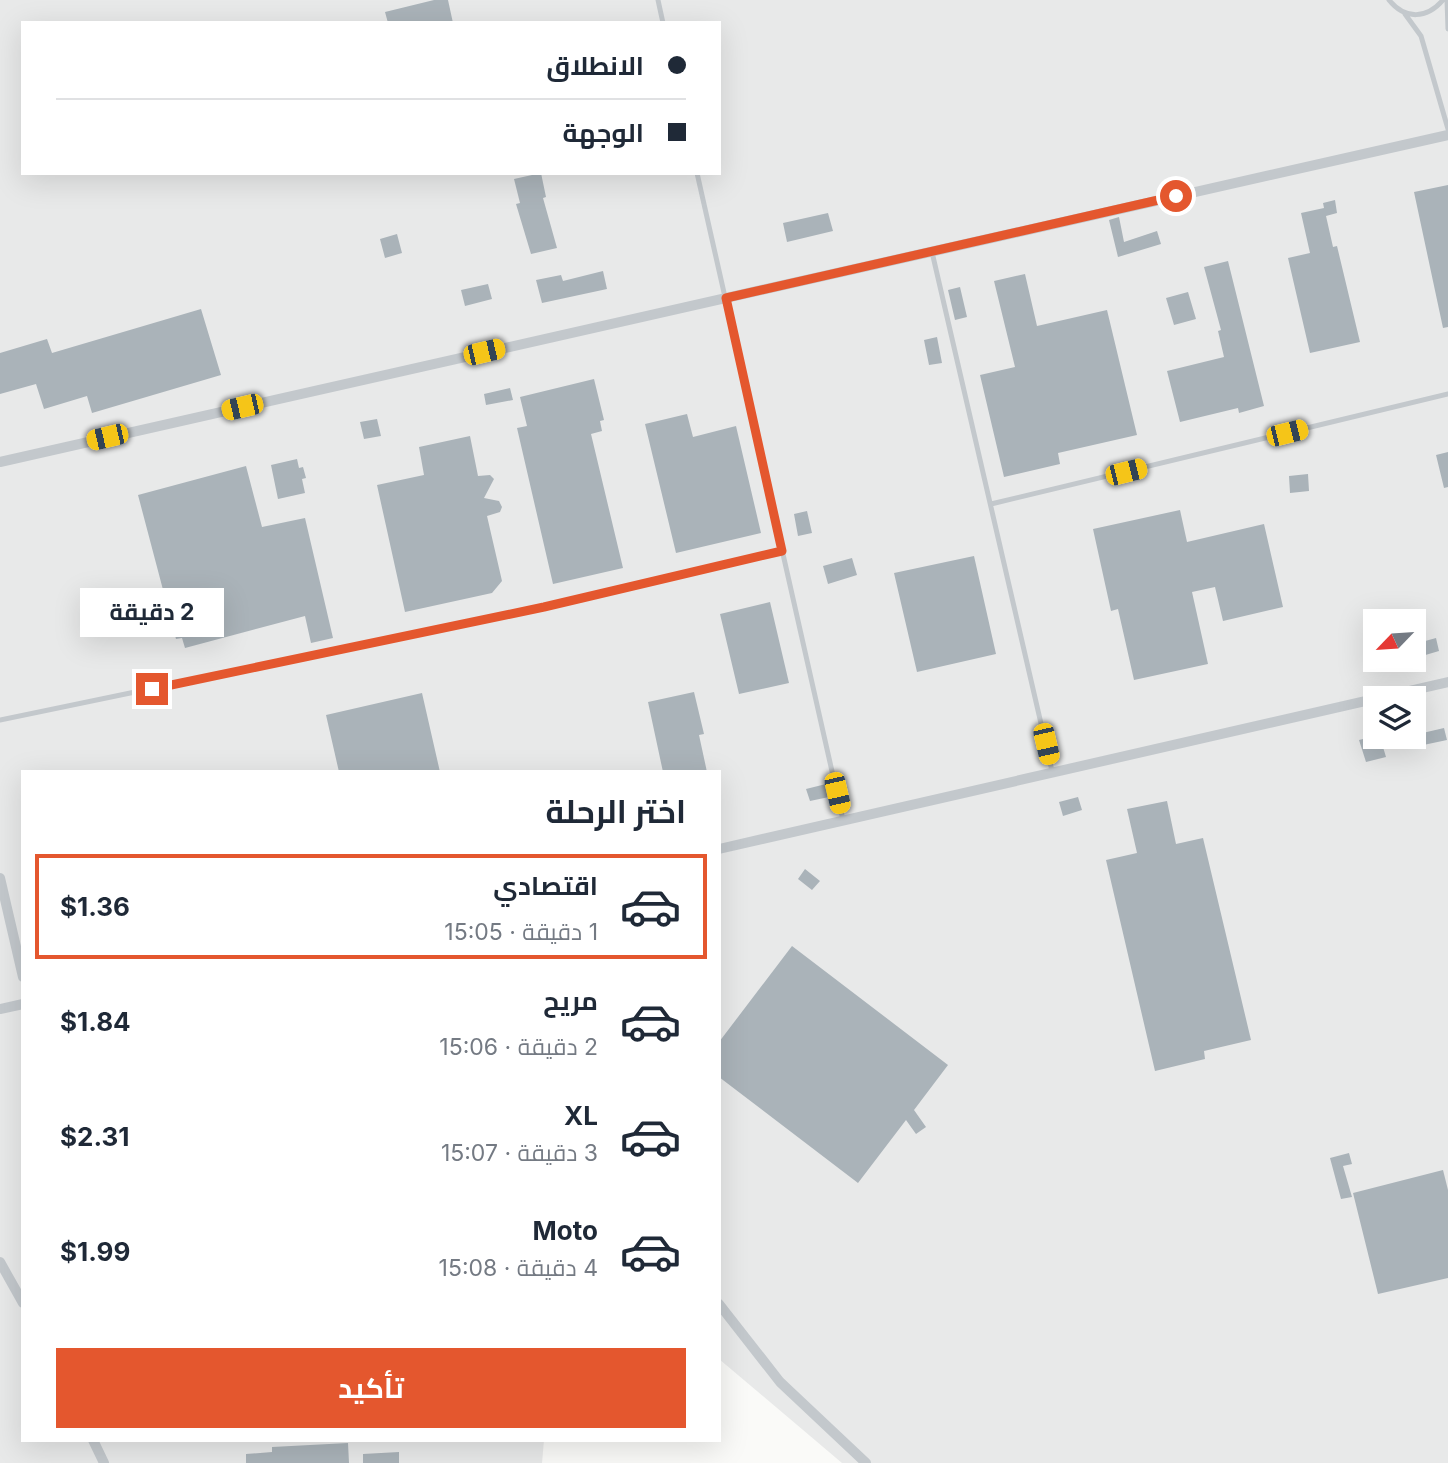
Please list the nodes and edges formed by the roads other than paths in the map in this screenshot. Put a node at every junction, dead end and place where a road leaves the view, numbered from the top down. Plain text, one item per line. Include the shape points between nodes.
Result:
1 (658, 0) edge
2 (1389, 0) edge
3 (1445, 0) edge
4 (1405, 14) junction
5 (663, 21) edge
6 (1448, 29) edge
7 (1448, 129) edge
8 (1448, 135) edge
9 (698, 175) edge
10 (931, 251) junction
11 (726, 298) junction
12 (1448, 394) edge
13 (0, 462) edge
14 (991, 504) junction
15 (782, 551) junction
16 (1448, 681) edge
17 (0, 720) edge
18 (1052, 771) junction
19 (843, 820) junction
20 (721, 849) edge
21 (0, 877) edge
22 (21, 969) edge
23 (21, 1004) edge
24 (0, 1009) edge
25 (0, 1262) edge
26 (21, 1299) edge
27 (721, 1307) edge
28 (94, 1442) edge
29 (104, 1463) edge
30 (866, 1463) edge

1 - 5 lane
2 - 4 lane
3 - 4 lane via 1427,14
3 - 6 lane
4 - 7 lane via 1421,36
8 - 10 street
9 - 11 lane
10 - 11 street
10 - 14 lane
11 - 13 street
11 - 15 lane
12 - 14 lane
14 - 18 lane
15 - 17 lane via 397,639
15 - 19 lane
16 - 18 street
18 - 19 street
19 - 20 street
21 - 22 street
23 - 24 street
25 - 26 street
27 - 30 street via 780,1382
28 - 29 street

